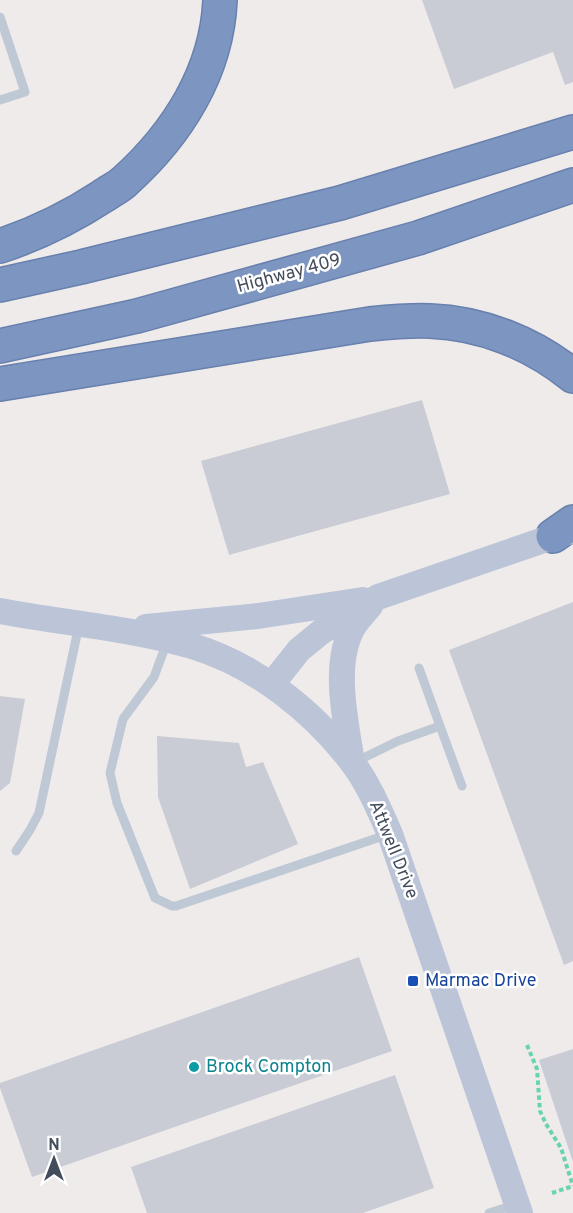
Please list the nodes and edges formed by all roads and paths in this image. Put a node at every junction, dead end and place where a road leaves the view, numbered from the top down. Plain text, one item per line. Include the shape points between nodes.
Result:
1 (220, 0) edge
2 (0, 17) edge
3 (0, 100) edge
4 (573, 132) edge
5 (573, 185) edge
6 (0, 246) edge
7 (0, 285) edge
8 (0, 346) edge
9 (573, 376) edge
10 (0, 384) edge
11 (566, 529) edge
12 (378, 597) junction
13 (0, 611) edge
14 (79, 624) junction
15 (113, 630) junction
16 (168, 639) junction
17 (418, 668) dead end
18 (272, 684) junction
19 (440, 726) junction
20 (352, 763) junction
21 (462, 786) dead end
22 (390, 834) junction
23 (16, 851) dead end
24 (526, 1045) dead end
25 (573, 1186) edge
26 (552, 1193) dead end
27 (519, 1209) edge
28 (489, 1213) edge

1 - 6 highway via 213,47 193,100 162,142 124,182 79,212
2 - 3 lane via 25,92
4 - 7 highway via 340,203
5 - 8 highway, Highway 409 via 418,238 137,316
9 - 10 highway via 542,354 503,336 460,324 417,320 370,324
11 - 12 street
12 - 15 street via 258,616
12 - 18 street via 299,650
12 - 20 street via 354,625 343,661 344,711
13 - 14 street, Attwell Drive
14 - 15 street, Attwell Drive
14 - 23 lane via 39,813
15 - 16 street, Attwell Drive
16 - 18 street, Attwell Drive via 218,656
16 - 22 lane via 154,677 123,719 110,773 117,803 154,898 176,906
17 - 19 lane
18 - 20 street, Attwell Drive via 326,732
19 - 20 lane
19 - 21 lane
20 - 22 street, Attwell Drive
22 - 27 street, Attwell Drive
24 - 25 path via 537,1069 540,1111 561,1148
25 - 26 path
27 - 28 lane

